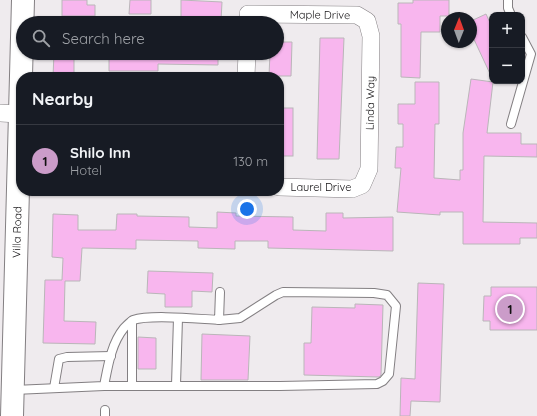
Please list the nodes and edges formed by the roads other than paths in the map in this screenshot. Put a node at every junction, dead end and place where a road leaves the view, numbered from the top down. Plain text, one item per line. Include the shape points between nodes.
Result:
1 (23, 0) edge
2 (508, 0) edge
3 (248, 12) edge
4 (510, 12) edge
5 (21, 16) edge
6 (367, 21) joint
7 (525, 41) edge
8 (534, 54) edge
9 (16, 60) edge
10 (247, 60) edge
11 (246, 72) edge
12 (10, 114) edge
13 (511, 124) dead end
14 (16, 159) edge
15 (362, 185) joint
16 (284, 187) edge
17 (19, 196) edge
18 (220, 292) dead end
19 (178, 318) junction
20 (219, 320) junction
21 (132, 321) junction
22 (110, 356) junction
23 (132, 385) junction
24 (176, 385) junction
25 (104, 386) junction
26 (54, 388) junction
27 (13, 390) junction
28 (12, 416) edge

1 - 5 main road, Villa Road
2 - 4 lane
3 - 6 street, Maple Drive via 357,15
6 - 15 street, Linda Way via 372,36 369,170
7 - 8 lane
8 - 13 lane
9 - 12 main road, Villa Road
10 - 11 street
12 - 14 main road, Villa Road
15 - 16 street, Laurel Drive via 352,189
17 - 27 main road, Villa Road
18 - 20 lane
19 - 20 lane
19 - 21 lane via 146,318
19 - 24 lane
20 - 24 lane via 240,318 276,294 290,290 387,295 396,306 389,374 377,384
21 - 22 lane via 124,327 117,338
21 - 23 lane
22 - 25 lane
22 - 26 lane via 59,359
23 - 24 lane
23 - 25 lane
25 - 26 lane
26 - 27 lane
27 - 28 main road, Villa Road

